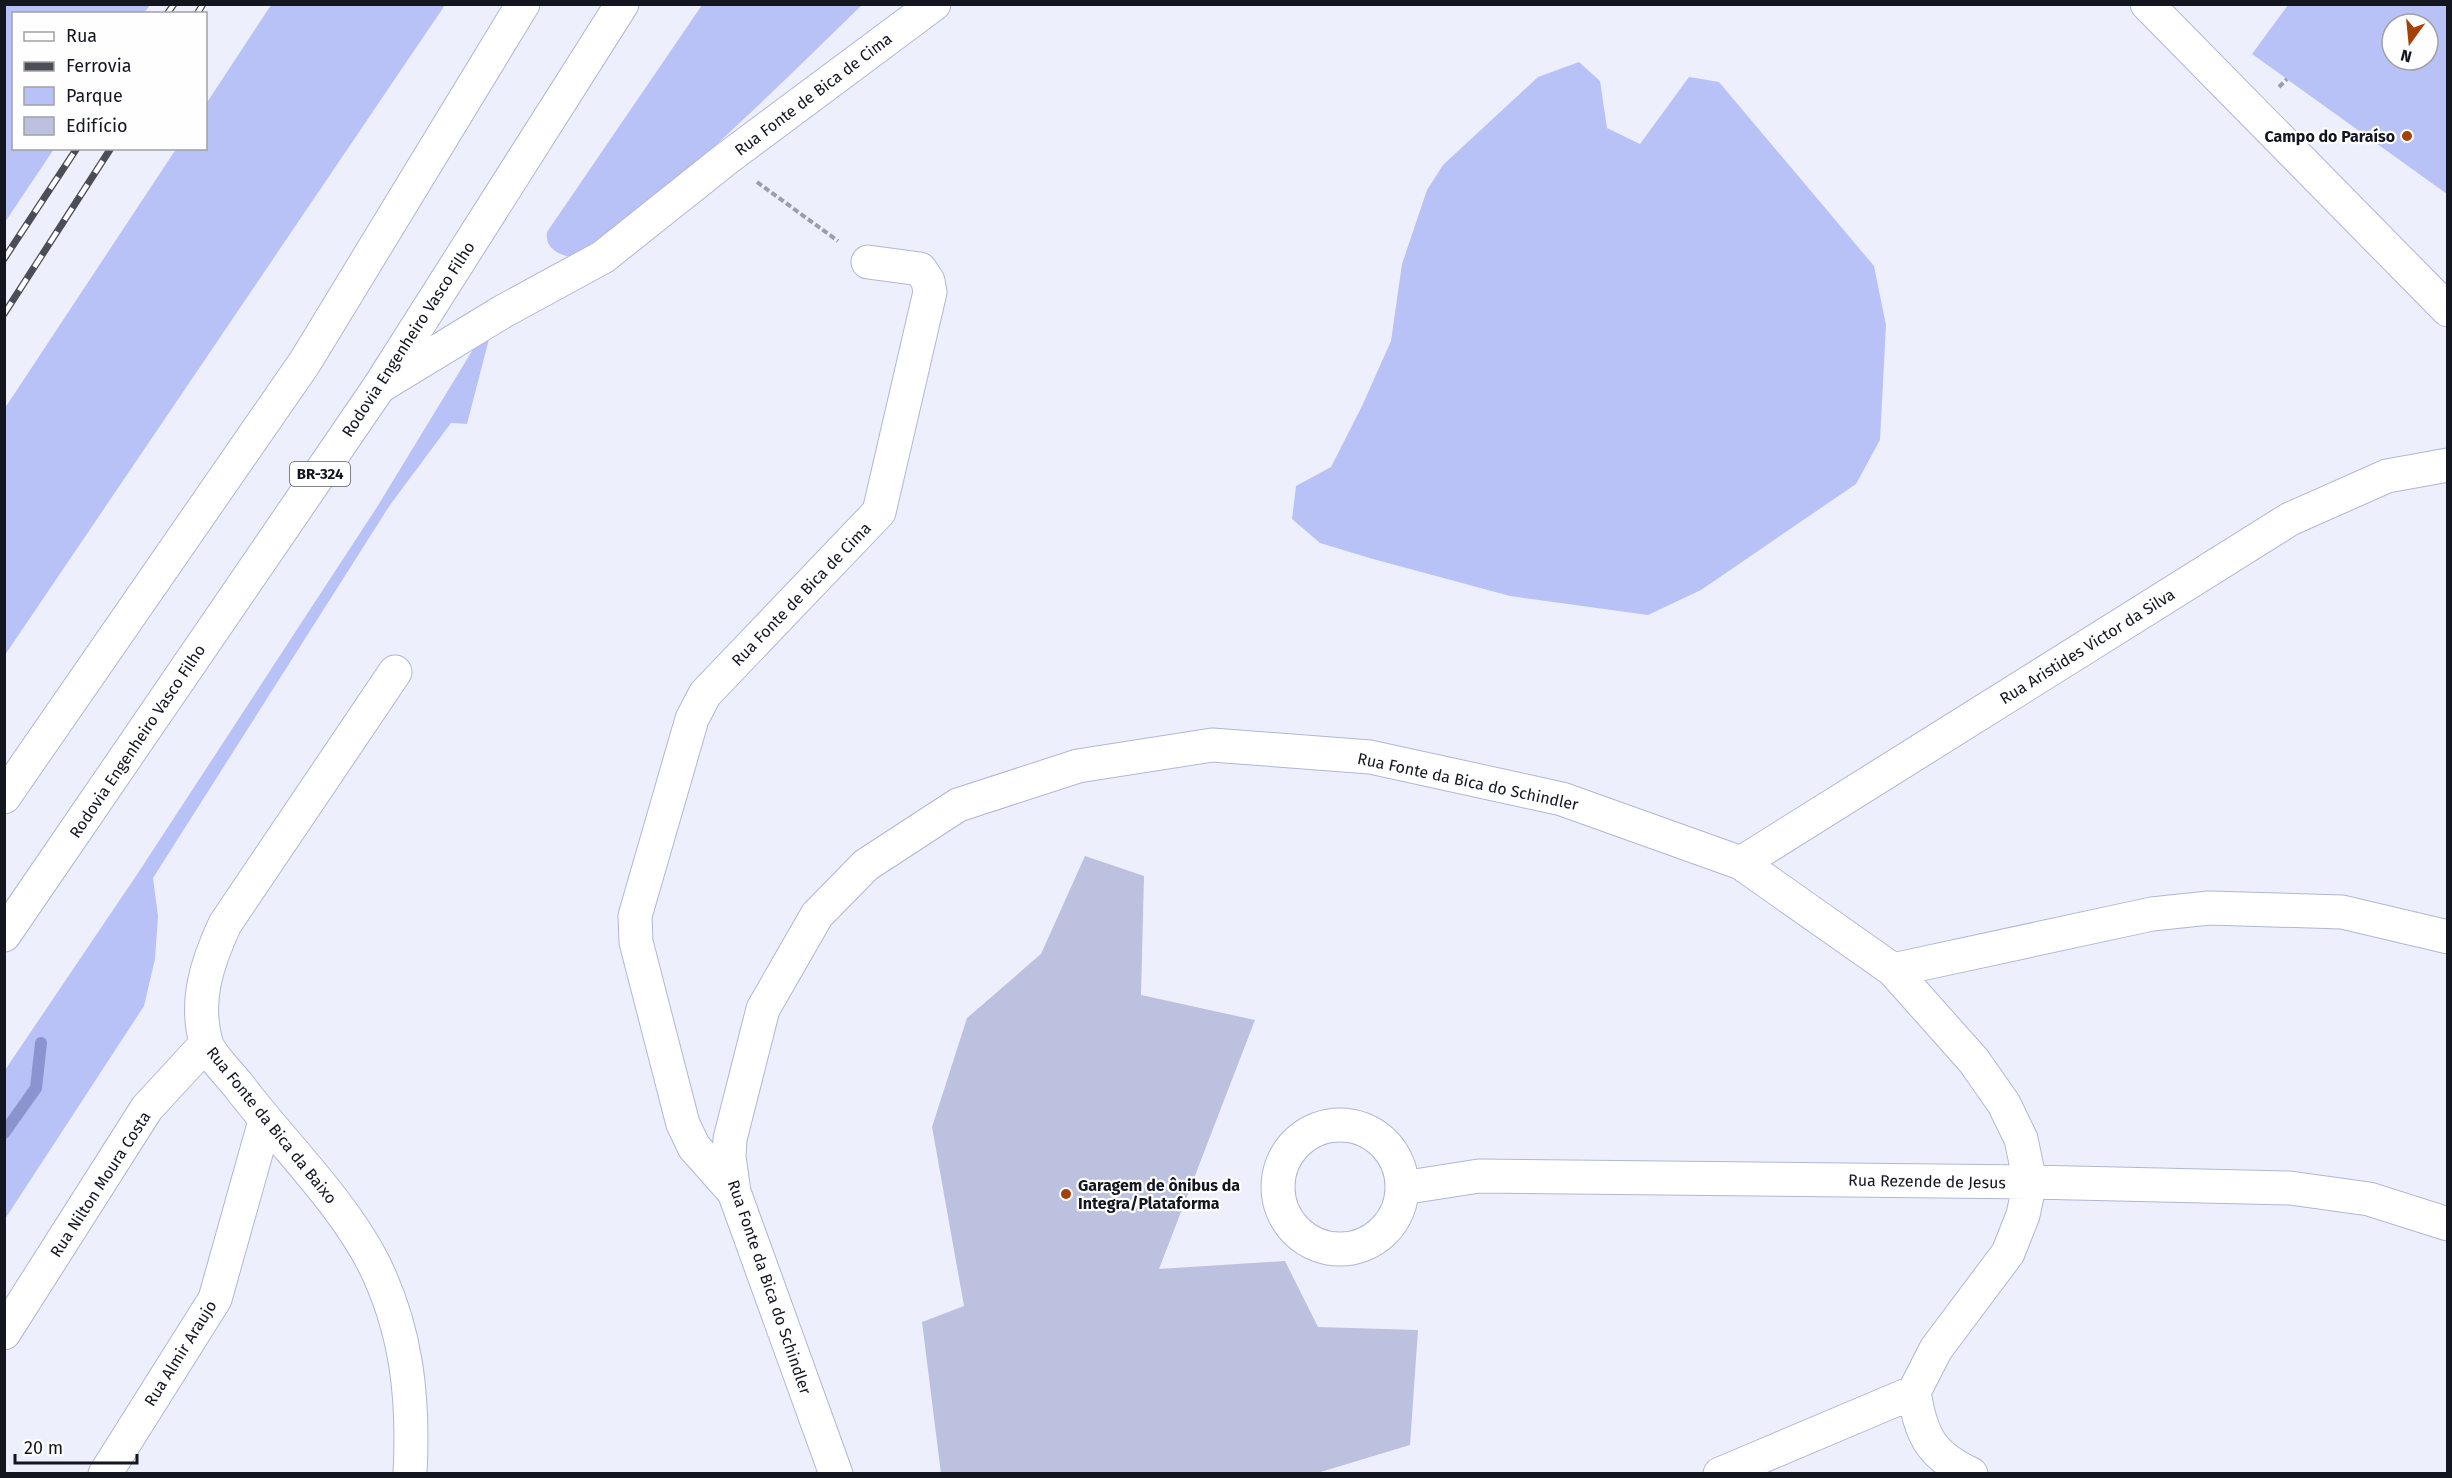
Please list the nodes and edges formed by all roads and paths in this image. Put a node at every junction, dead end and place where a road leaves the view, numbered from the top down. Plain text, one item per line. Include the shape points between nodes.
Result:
1 (523, 4) edge
2 (622, 4) edge
3 (934, 4) edge
4 (2147, 4) edge
5 (726, 159) junction
6 (868, 262) joint
7 (2448, 310) edge
8 (379, 387) junction
9 (2448, 465) edge
10 (395, 672) dead end
11 (4, 797) edge
12 (1741, 862) junction
13 (4, 935) edge
14 (2448, 937) edge
15 (1893, 970) junction
16 (206, 1044) junction
17 (265, 1120) junction
18 (2030, 1182) junction
19 (1402, 1188) dead end
20 (734, 1192) junction
21 (2448, 1224) edge
22 (4, 1333) edge
23 (1914, 1392) junction
24 (105, 1473) edge
25 (410, 1473) edge
26 (836, 1473) edge
27 (1720, 1473) edge
28 (1971, 1473) edge

1 - 11 main road via 305,362
2 - 8 main road, Rodovia Engenheiro Vasco Filho / BR-324
3 - 5 main road, Rua Fonte de Bica de Cima
4 - 7 main road
5 - 6 path, Rua Fonte de Bica de Cima
5 - 8 main road via 603,257 502,312
6 - 20 main road, Rua Fonte de Bica de Cima via 920,269 930,292 879,512 705,694 692,719 636,916 636,942 683,1124 694,1147
8 - 13 main road, Rodovia Engenheiro Vasco Filho / BR-324
9 - 12 main road, Rua Aristides Victor da Silva via 2387,476 2290,519
10 - 16 main road, Rua Fonte da Bica da Baixo via 225,924 210,956 202,988
12 - 15 main road, Rua Fonte da Bica do Schindler
12 - 20 main road, Rua Fonte da Bica do Schindler via 1562,799 1370,757 1212,745 1078,766 958,805 866,865 817,915 764,1009 730,1139
14 - 15 main road via 2342,912 2209,908 2152,914
15 - 18 main road, Rua Fonte da Bica do Schindler via 1974,1061 2004,1104 2021,1139
16 - 17 main road, Rua Fonte da Bica da Baixo
16 - 22 main road, Rua Nilton Moura Costa via 147,1108
17 - 24 main road, Rua Almir Araujo via 215,1299
17 - 25 main road, Rua Fonte da Bica da Baixo via 347,1219 373,1262 397,1318 409,1377
18 - 19 main road, Rua Rezende de Jesus via 1479,1176
18 - 21 main road, Rua Rezende de Jesus via 2290,1188 2369,1199
18 - 23 main road, Rua Fonte da Bica do Schindler via 2023,1215 2008,1253 1936,1349
20 - 26 main road, Rua Fonte da Bica do Schindler
23 - 27 main road
23 - 28 main road via 1919,1425 1935,1450 1956,1467

